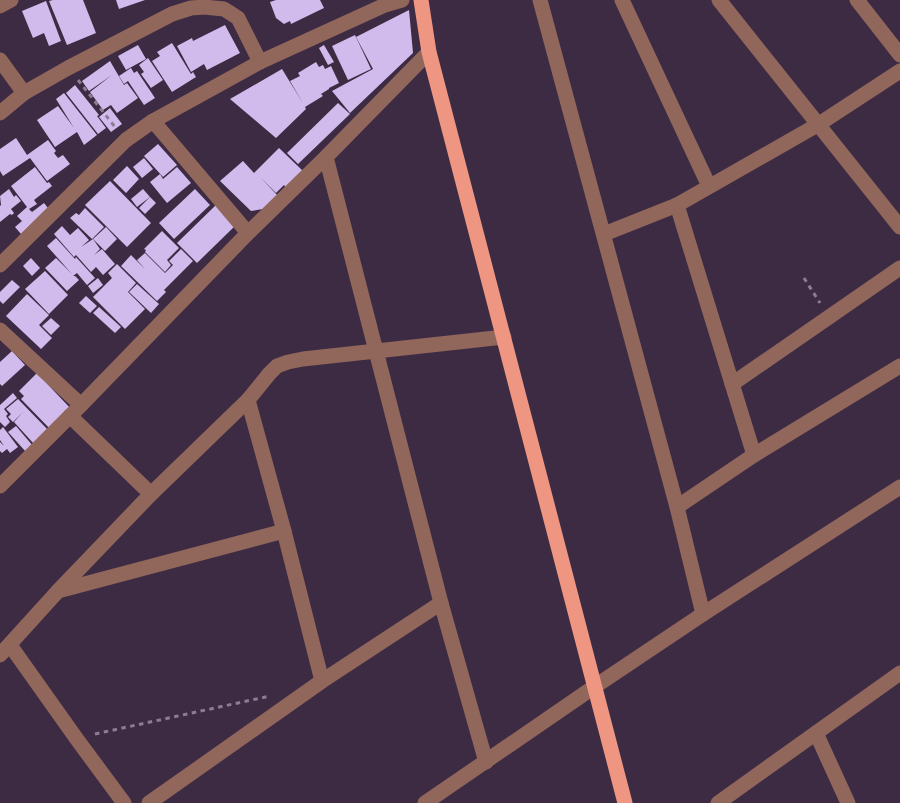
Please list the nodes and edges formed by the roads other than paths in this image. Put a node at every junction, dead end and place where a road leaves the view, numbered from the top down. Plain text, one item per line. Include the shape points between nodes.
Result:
1 (11, 0) edge
2 (402, 0) edge
3 (421, 0) edge
4 (540, 0) edge
5 (622, 0) edge
6 (719, 0) edge
7 (857, 0) edge
8 (0, 6) edge
9 (429, 52) junction
10 (900, 55) edge
11 (0, 60) edge
12 (261, 62) junction
13 (900, 71) edge
14 (24, 93) junction
15 (0, 113) edge
16 (153, 122) junction
17 (819, 124) junction
18 (326, 157) junction
19 (709, 186) junction
20 (677, 205) junction
21 (900, 227) edge
22 (248, 233) junction
23 (604, 234) junction
24 (0, 264) edge
25 (900, 268) edge
26 (0, 330) edge
27 (504, 338) junction
28 (376, 351) junction
29 (900, 366) edge
30 (732, 384) junction
31 (248, 400) junction
32 (76, 411) junction
33 (754, 455) junction
34 (0, 486) edge
35 (900, 487) edge
36 (151, 494) junction
37 (677, 507) junction
38 (284, 531) junction
39 (58, 591) junction
40 (441, 603) junction
41 (703, 614) junction
42 (5, 650) edge
43 (900, 673) edge
44 (322, 681) junction
45 (594, 687) junction
46 (816, 733) junction
47 (486, 762) junction
48 (725, 801) edge
49 (124, 803) edge
50 (149, 803) edge
51 (425, 803) edge
52 (625, 803) edge
53 (848, 803) edge

1 - 8 street
2 - 12 street
3 - 9 main road
4 - 23 street
5 - 19 street
6 - 17 street
7 - 10 street
9 - 18 street
9 - 27 main road
11 - 14 street
12 - 14 street via 238,18 224,9 204,7 172,14
12 - 16 street
13 - 17 street
14 - 15 street
16 - 22 street
16 - 24 street via 126,140
17 - 19 street
17 - 21 street
18 - 22 street
18 - 28 street
19 - 20 street
20 - 23 street
20 - 30 street
22 - 32 street
23 - 37 street
25 - 30 street
26 - 32 street
27 - 28 street
27 - 45 main road
28 - 31 street via 277,366
28 - 40 street
29 - 33 street
30 - 33 street
31 - 36 street
31 - 38 street
32 - 34 street
32 - 36 street
33 - 37 street
35 - 41 street
36 - 39 street
37 - 41 street
38 - 39 street
38 - 44 street
39 - 42 street
40 - 44 street
40 - 47 street
41 - 45 street
42 - 49 street
43 - 46 street
44 - 50 street
45 - 47 street
45 - 52 main road
46 - 48 street
46 - 53 street
47 - 51 street

